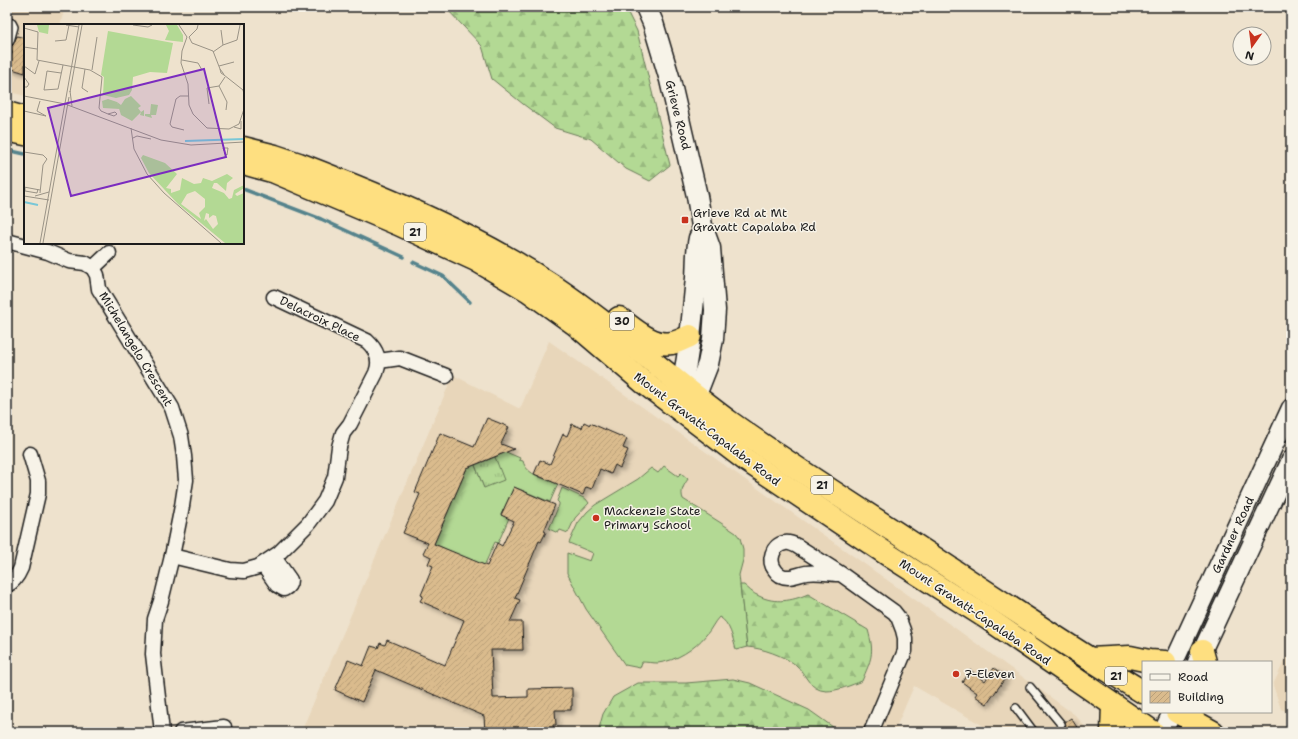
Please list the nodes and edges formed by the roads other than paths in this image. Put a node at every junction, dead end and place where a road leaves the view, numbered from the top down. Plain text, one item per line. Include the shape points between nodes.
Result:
1 (646, 7) edge
2 (7, 22) edge
3 (10, 41) dead end
4 (7, 113) edge
5 (24, 118) edge
6 (7, 130) edge
7 (24, 134) edge
8 (244, 148) edge
9 (244, 163) edge
10 (702, 226) junction
11 (7, 241) edge
12 (109, 253) dead end
13 (93, 268) junction
14 (555, 288) junction
15 (274, 297) dead end
16 (690, 336) junction
17 (379, 361) junction
18 (446, 376) dead end
19 (689, 390) junction
20 (1291, 408) edge
21 (682, 412) junction
22 (30, 454) dead end
23 (1291, 460) edge
24 (172, 556) junction
25 (841, 574) dead end
26 (7, 586) edge
27 (1202, 658) edge
28 (1089, 659) junction
29 (1149, 661) edge
30 (1174, 661) edge
31 (1030, 687) dead end
32 (1142, 691) edge
33 (1113, 705) junction
34 (1016, 708) dead end
35 (1172, 713) edge
36 (1180, 713) edge
37 (1061, 724) dead end
38 (1208, 724) edge
39 (1145, 725) edge
40 (224, 727) dead end
41 (162, 732) edge
42 (181, 732) edge
43 (871, 732) edge
44 (1034, 732) edge
45 (1112, 732) edge
46 (1163, 732) edge

1 - 10 main road, Grieve Road via 654,23 670,80
2 - 3 lane via 12,23 14,27
4 - 5 highway
6 - 7 highway
8 - 14 highway, Mount Gravatt-Capalaba Road / 21 via 305,166 447,226
9 - 21 highway, Mount Gravatt-Capalaba Road / 21 via 275,172 476,260 554,308
10 - 16 main road, Grieve Road via 697,246
10 - 19 main road, Grieve Road via 710,248 714,325 711,350
11 - 13 street via 48,252 69,261 85,263
12 - 13 street
13 - 24 street, Michelangelo Crescent via 99,289 172,408 180,436 186,480
14 - 16 highway, 30 via 590,300 657,342 671,344
14 - 19 highway, Mount Gravatt-Capalaba Road / 21
15 - 17 street, Delacroix Place via 367,341
16 - 19 main road, Grieve Road
17 - 18 street via 400,358
17 - 24 street via 374,378 340,441 335,477 325,501 312,519 269,561 251,570 237,571
19 - 21 main road, Grieve Road
19 - 28 highway, Mount Gravatt-Capalaba Road / 21 via 820,483
20 - 30 street, Gardner Road
21 - 33 highway, Mount Gravatt-Capalaba Road / 21 via 768,475 987,618
22 - 26 street via 38,481 38,494 21,568 16,578
23 - 27 street, Gardner Road
24 - 41 street, Michelangelo Crescent via 155,619 153,645
25 - 43 street via 894,612 905,638 905,651
28 - 29 highway via 1130,657
28 - 32 highway, Mount Gravatt-Capalaba Road / 21
31 - 37 lane
33 - 39 highway, Mount Gravatt-Capalaba Road / 21
33 - 45 highway
34 - 44 lane
35 - 46 street
36 - 38 highway
40 - 42 street

